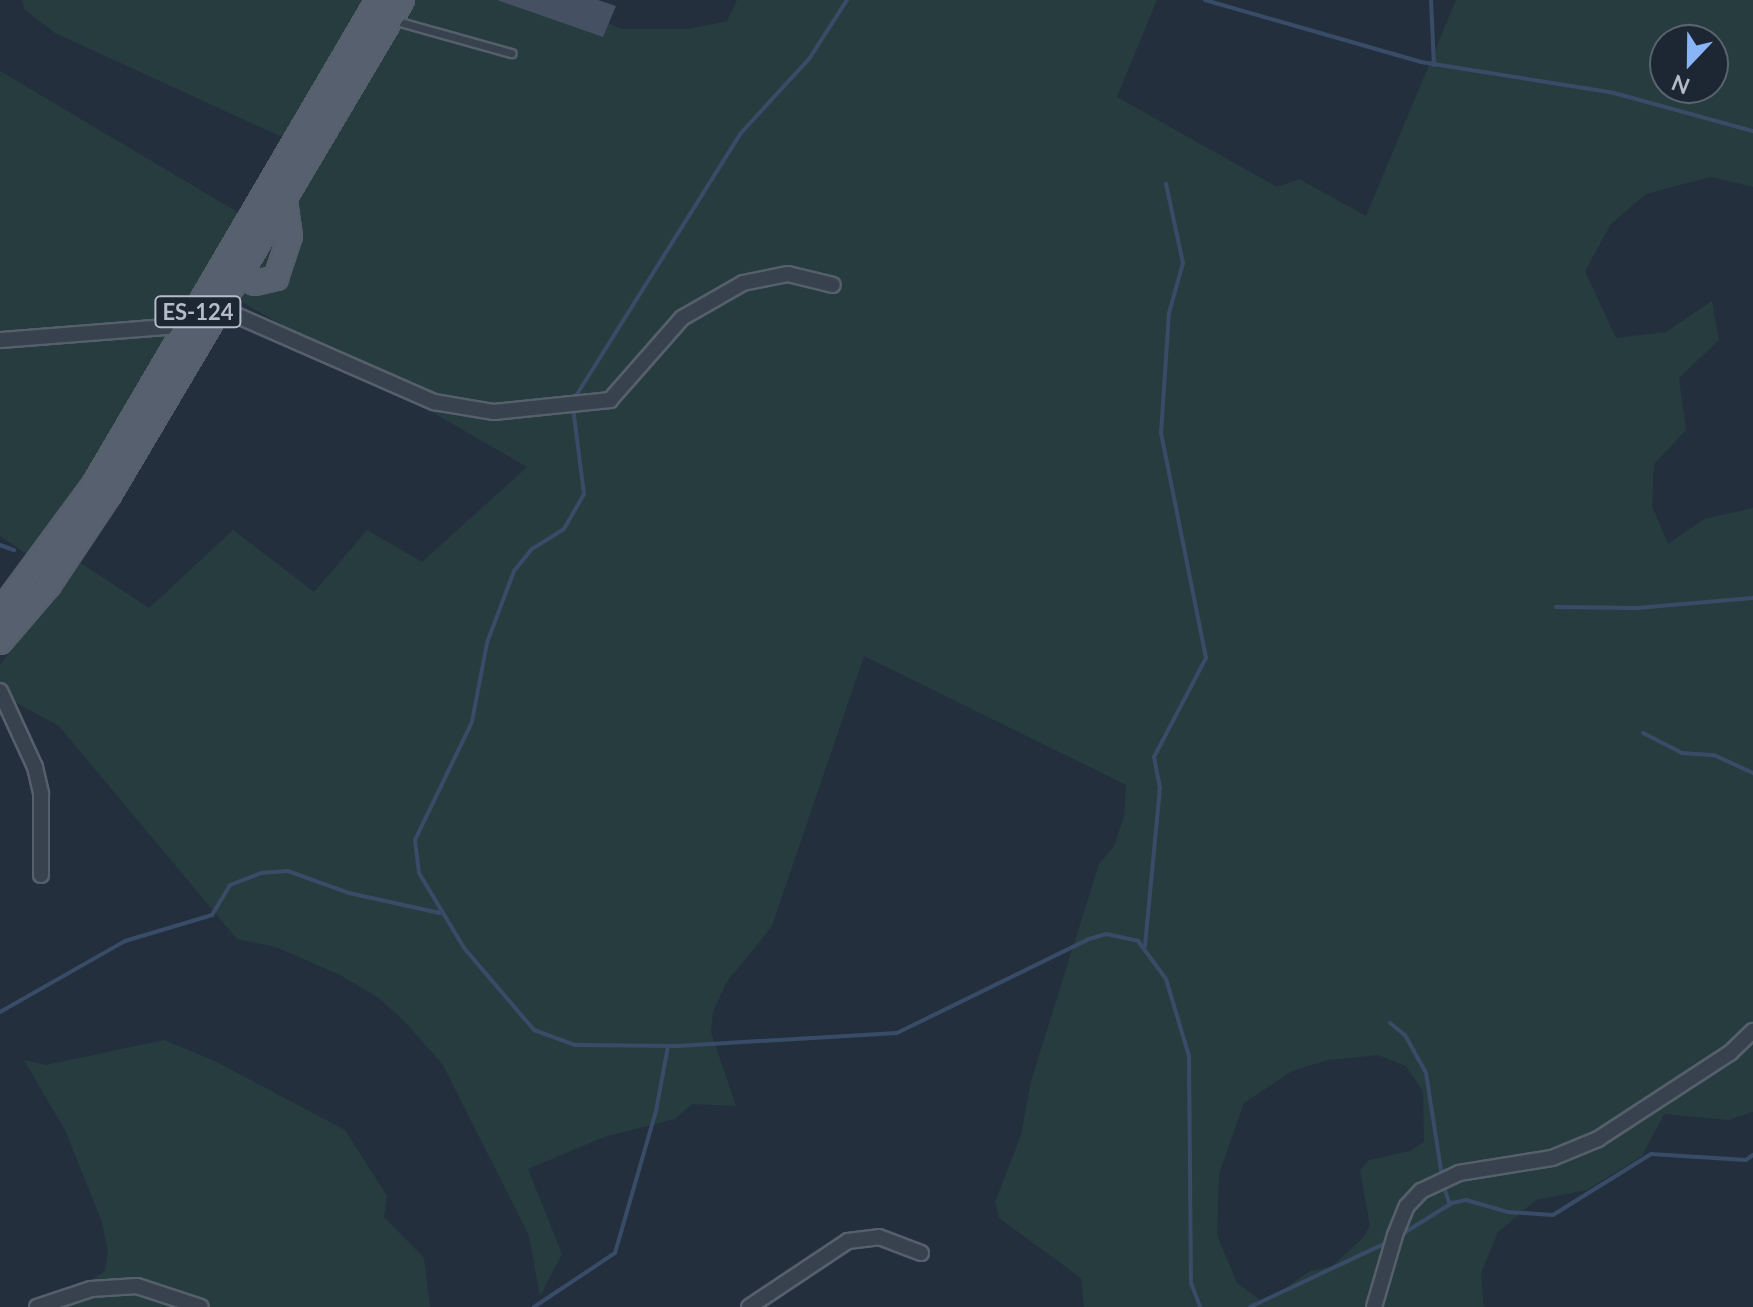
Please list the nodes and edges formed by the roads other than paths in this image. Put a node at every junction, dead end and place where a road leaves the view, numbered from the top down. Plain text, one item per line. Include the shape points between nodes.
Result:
1 (378, 0) edge
2 (402, 0) edge
3 (390, 20) junction
4 (511, 53) dead end
5 (234, 272) junction
6 (833, 285) dead end
7 (222, 309) junction
8 (190, 325) junction
9 (0, 340) edge
10 (0, 612) edge
11 (0, 642) edge
12 (0, 691) edge
13 (41, 875) dead end
14 (1753, 1031) edge
15 (921, 1253) dead end
16 (37, 1307) edge
17 (201, 1307) edge
18 (749, 1307) edge
19 (1374, 1307) edge

1 - 5 main road, ES-124
2 - 3 main road
3 - 4 lane
3 - 5 main road via 285,202 290,236 282,270 267,283
5 - 7 main road, ES-124
5 - 8 main road, ES-124
6 - 7 street via 788,274 743,283 682,318 610,400 494,412 434,402
7 - 11 main road, ES-124 via 85,533
8 - 9 street
8 - 10 main road, ES-124 via 74,516
12 - 13 street via 35,767 41,794
14 - 19 street via 1730,1053 1598,1139 1552,1158 1459,1173 1421,1191 1407,1206
15 - 18 street via 879,1237 848,1241
16 - 17 street via 91,1289 137,1286

